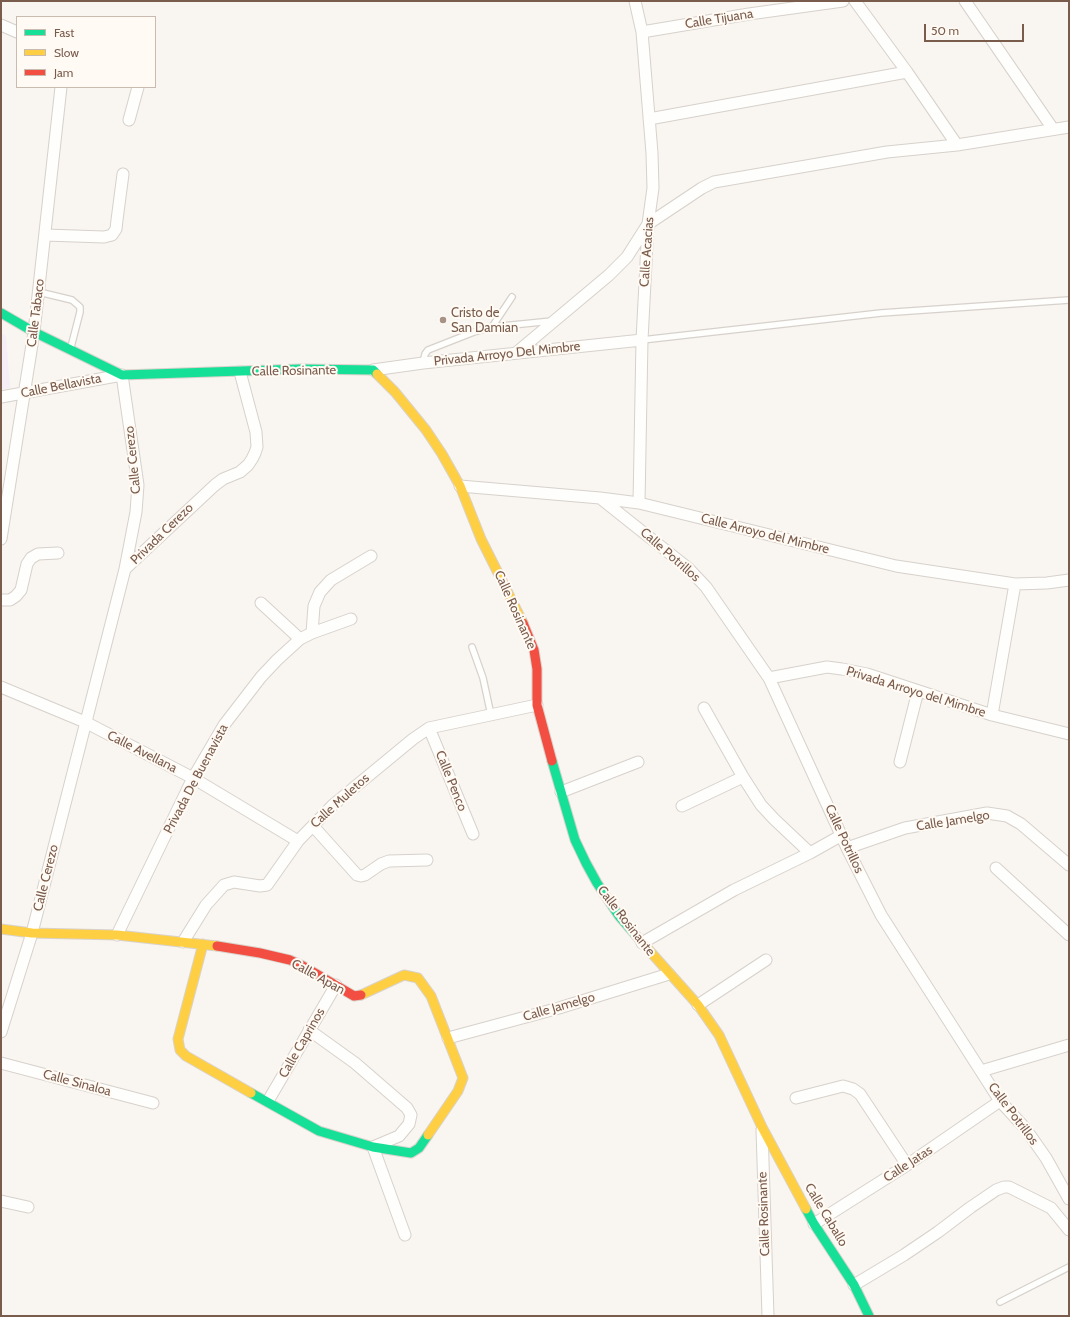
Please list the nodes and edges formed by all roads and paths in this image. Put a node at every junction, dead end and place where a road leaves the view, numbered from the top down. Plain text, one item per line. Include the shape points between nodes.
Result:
1 (635, 1) edge
2 (843, 1) edge
3 (855, 1) edge
4 (965, 1) edge
5 (1, 25) edge
6 (16, 32) edge
7 (642, 32) junction
8 (907, 72) junction
9 (61, 88) edge
10 (138, 88) edge
11 (649, 119) junction
12 (130, 120) dead end
13 (1069, 127) edge
14 (1053, 129) junction
15 (957, 145) junction
16 (123, 174) dead end
17 (648, 224) junction
18 (45, 235) junction
19 (39, 292) junction
20 (512, 297) dead end
21 (1069, 300) edge
22 (1, 313) edge
23 (554, 321) junction
24 (492, 327) junction
25 (34, 332) junction
26 (642, 340) junction
27 (70, 350) junction
28 (516, 353) junction
29 (423, 363) junction
30 (373, 370) junction
31 (240, 372) junction
32 (122, 375) junction
33 (25, 394) junction
34 (1, 397) edge
35 (460, 486) junction
36 (600, 498) junction
37 (639, 503) junction
38 (1, 538) edge
39 (58, 553) dead end
40 (371, 556) dead end
41 (125, 569) junction
42 (1069, 580) edge
43 (1015, 584) junction
44 (1, 600) edge
45 (261, 603) dead end
46 (352, 619) dead end
47 (312, 632) junction
48 (300, 639) junction
49 (472, 647) dead end
50 (768, 678) junction
51 (1, 687) edge
52 (918, 691) junction
53 (537, 705) junction
54 (704, 708) dead end
55 (491, 715) junction
56 (992, 715) junction
57 (85, 722) junction
58 (429, 728) junction
59 (1069, 734) edge
60 (638, 762) dead end
61 (900, 762) dead end
62 (743, 777) junction
63 (193, 778) junction
64 (561, 792) junction
65 (682, 806) dead end
66 (313, 826) junction
67 (473, 834) dead end
68 (842, 835) junction
69 (298, 841) junction
70 (847, 848) junction
71 (810, 853) junction
72 (427, 860) dead end
73 (1069, 865) edge
74 (996, 868) dead end
75 (1, 929) edge
76 (32, 933) junction
77 (116, 935) junction
78 (1069, 935) edge
79 (183, 942) junction
80 (642, 943) junction
81 (203, 944) junction
82 (766, 960) dead end
83 (669, 974) junction
84 (336, 985) junction
85 (698, 1005) junction
86 (309, 1030) junction
87 (1, 1032) edge
88 (448, 1038) junction
89 (1069, 1045) edge
90 (1, 1063) edge
91 (981, 1071) junction
92 (796, 1098) dead end
93 (268, 1101) junction
94 (1000, 1101) junction
95 (153, 1103) dead end
96 (762, 1127) junction
97 (373, 1147) junction
98 (907, 1165) junction
99 (1069, 1199) edge
100 (1, 1201) edge
101 (28, 1207) dead end
102 (814, 1224) junction
103 (1069, 1230) edge
104 (405, 1235) dead end
105 (1069, 1267) edge
106 (854, 1285) junction
107 (1000, 1302) dead end
108 (768, 1316) edge
109 (869, 1316) edge

1 - 7 street, Calle Acacias
2 - 7 street, Calle Tijuana
3 - 8 street
4 - 14 street
5 - 6 street
7 - 11 street, Calle Acacias
8 - 11 street
8 - 15 street
9 - 18 street, Calle Tabaco
10 - 12 street
11 - 17 street, Calle Acacias via 653,188
13 - 14 street
14 - 15 street
15 - 17 street via 887,152 714,182
16 - 18 street via 116,228 112,235
17 - 23 street via 627,258
17 - 26 street, Calle Acacias
18 - 19 street, Calle Tabaco
19 - 25 street, Calle Tabaco
19 - 27 lane via 72,300 80,307
20 - 24 lane
21 - 26 lane via 881,313
22 - 25 street
23 - 24 lane
23 - 28 street
24 - 29 lane via 428,350
25 - 27 street, Calle Rosinante
25 - 33 street, Calle Tabaco
26 - 28 street, Privada Arroyo Del Mimbre
26 - 37 street, Calle Acacias
27 - 32 street, Calle Rosinante
28 - 29 street, Privada Arroyo Del Mimbre
29 - 30 street, Privada Arroyo Del Mimbre
30 - 31 street, Calle Rosinante via 301,369
30 - 35 street, Calle Rosinante via 426,430
31 - 32 street, Calle Rosinante
31 - 41 street, Privada Cerezo via 256,432 256,447 252,460 240,472 215,484
32 - 33 street, Calle Bellavista
32 - 41 street, Calle Cerezo via 138,485 136,512
33 - 34 street, Calle Bellavista
33 - 38 street, Calle Tabaco
35 - 36 street, Calle Arroyo del Mimbre
35 - 53 street, Calle Rosinante via 481,539 534,650
36 - 37 street, Calle Arroyo del Mimbre
36 - 50 street, Calle Potrillos via 688,568 706,587
37 - 43 street, Calle Arroyo del Mimbre via 896,566
39 - 44 street via 38,554 31,558 27,564 21,590 10,600
40 - 47 street via 331,580 320,592 314,606
41 - 57 street, Privada Cerezo
42 - 43 street, Calle Arroyo del Mimbre
43 - 56 street, Privada Arroyo del Mimbre
45 - 48 street
46 - 47 street, Privada De Buenavista
47 - 48 street, Privada De Buenavista
48 - 63 street, Privada De Buenavista via 261,677 224,725
49 - 55 lane via 483,678
50 - 52 street, Privada Arroyo del Mimbre via 827,667 842,668
50 - 68 street, Calle Potrillos
51 - 57 street, Calle Avellana
52 - 56 street, Privada Arroyo del Mimbre
52 - 61 street
53 - 55 street, Calle Muletos
53 - 64 street, Calle Rosinante
54 - 62 street
55 - 58 street, Calle Muletos
56 - 59 street, Privada Arroyo del Mimbre
57 - 63 street, Calle Avellana
57 - 76 street, Calle Cerezo
58 - 66 street, Calle Muletos via 333,805
58 - 67 street, Calle Penco
60 - 64 street
62 - 65 street
62 - 71 street via 774,819
63 - 69 street, Calle Avellana
63 - 77 street, Privada De Buenavista
64 - 80 street, Calle Rosinante via 586,863 619,916
66 - 69 street, Calle Muletos
66 - 72 street via 356,875 363,876 381,864 389,862
68 - 70 street, Calle Potrillos
68 - 71 street
69 - 79 street, Calle Muletos via 267,885 234,882 224,885 206,905
70 - 73 street, Calle Jamelgo via 905,828 987,813 1008,816 1021,824
70 - 91 street, Calle Potrillos via 881,915
71 - 80 street via 734,890
74 - 78 street
75 - 76 street, Calle Apan
76 - 77 street, Calle Apan
76 - 87 street, Calle Cerezo
77 - 79 street, Calle Apan
79 - 81 street, Calle Apan
80 - 83 street, Calle Rosinante
81 - 84 street, Calle Apan via 290,960
81 - 93 street via 178,1039 180,1050 189,1058
82 - 85 street
83 - 85 street, Calle Rosinante
83 - 88 street, Calle Jamelgo via 559,1008
84 - 86 street, Calle Caprinos
84 - 88 street, Calle Apan via 358,996 404,975 418,978 431,996
85 - 96 street, Calle Rosinante via 719,1035
86 - 93 street, Calle Caprinos
86 - 97 street via 355,1063 407,1108 410,1115 409,1124 400,1136
88 - 97 street, Calle Apan via 463,1078 449,1105 416,1150 411,1152
89 - 91 street
90 - 95 street, Calle Sinaloa
91 - 94 street, Calle Potrillos
92 - 98 street via 843,1086 852,1089 860,1094
93 - 97 street via 319,1131
94 - 98 street, Calle Jatas
94 - 99 street, Calle Potrillos via 1025,1128 1046,1158
96 - 102 street, Calle Caballo
96 - 108 street, Calle Rosinante
97 - 104 street
98 - 102 street, Calle Jatas
100 - 101 street
102 - 106 street, Calle Caballo
103 - 106 street via 1051,1208 1009,1186 1004,1187 996,1190 904,1255
105 - 107 lane
106 - 109 street, Calle Caballo

